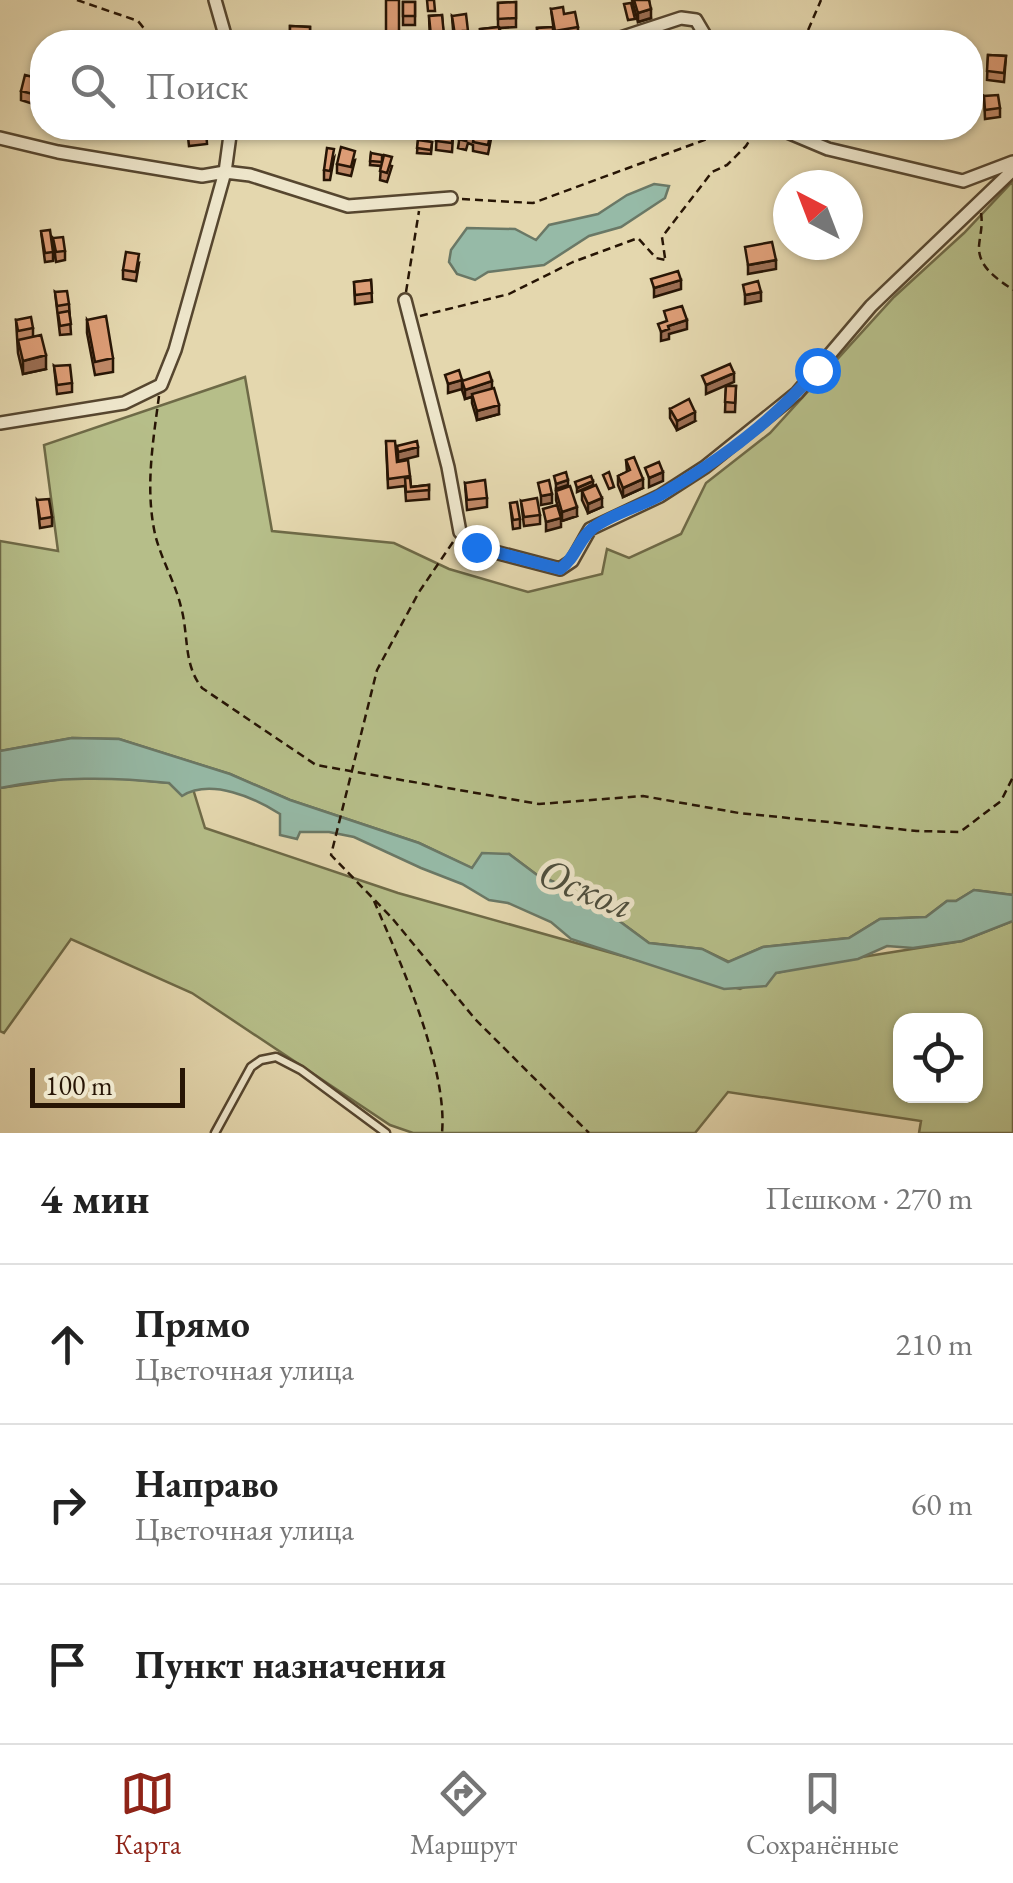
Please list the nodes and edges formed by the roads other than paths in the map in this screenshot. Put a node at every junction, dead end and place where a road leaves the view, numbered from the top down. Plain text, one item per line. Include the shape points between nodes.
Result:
1 (215, 0) edge
2 (224, 30) edge
3 (644, 30) edge
4 (701, 30) edge
5 (0, 138) edge
6 (230, 140) edge
7 (808, 140) edge
8 (1013, 166) edge
9 (225, 172) junction
10 (963, 181) junction
11 (451, 198) road end
12 (979, 202) junction
13 (405, 300) road end
14 (0, 423) edge
15 (215, 1133) edge
16 (386, 1133) edge

1 - 2 street
3 - 4 street via 681,18 696,20
5 - 9 street via 202,176
6 - 9 street
7 - 10 street
8 - 10 street
8 - 12 street
9 - 11 street via 348,206
9 - 14 street via 161,385 124,402
10 - 12 street
12 - 13 street via 872,306 797,393 660,496 590,529 560,569 476,547 460,532
15 - 16 lane via 252,1067 276,1056

